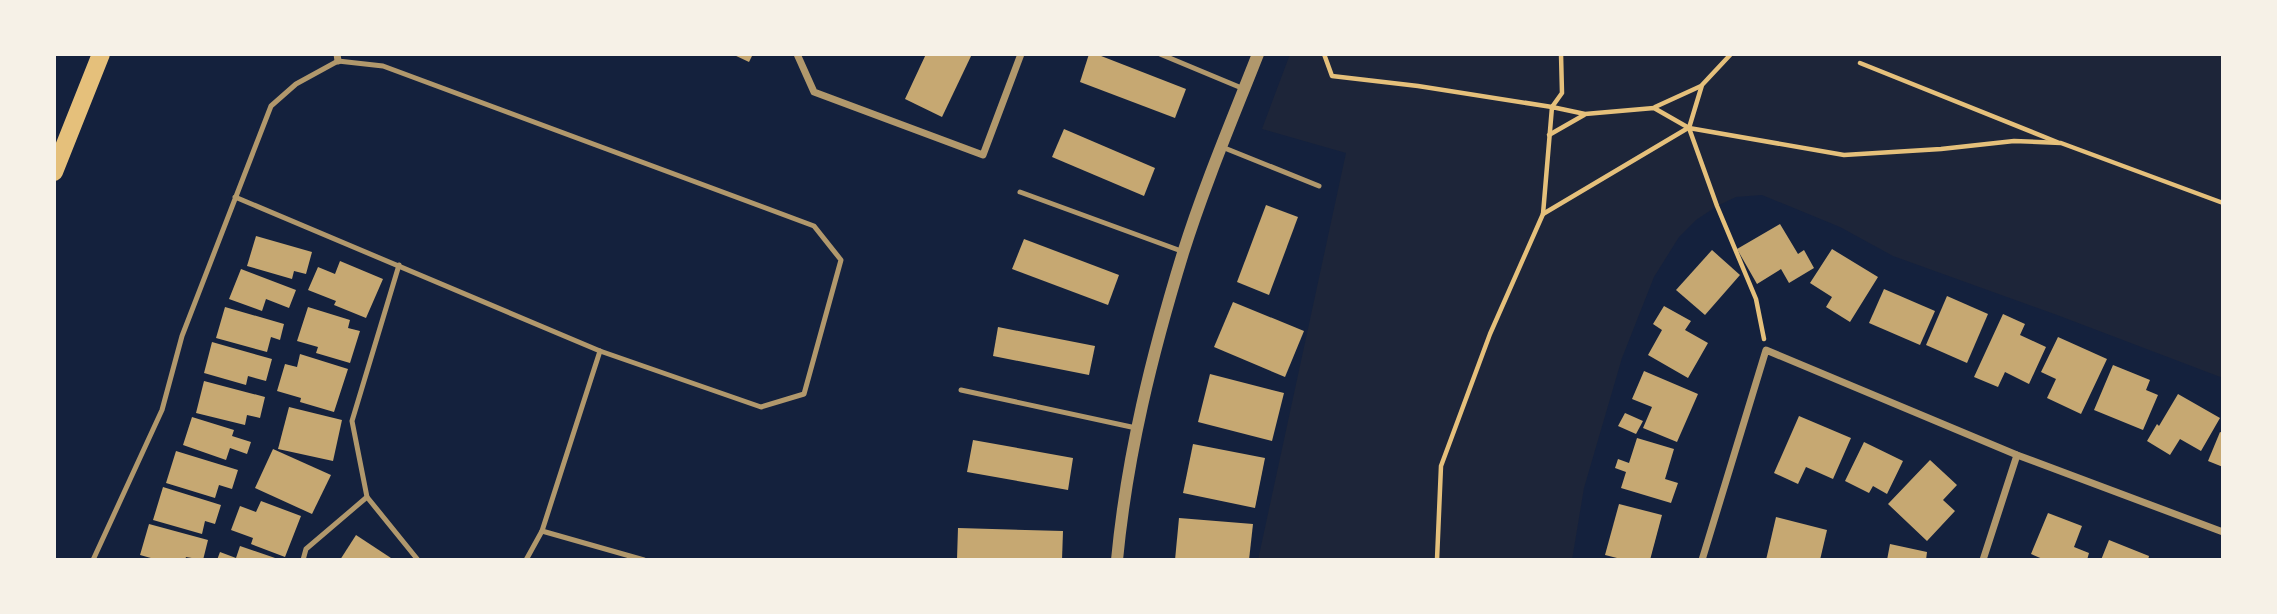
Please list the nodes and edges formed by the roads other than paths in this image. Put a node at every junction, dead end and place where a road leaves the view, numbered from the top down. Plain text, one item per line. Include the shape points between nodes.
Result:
1 (101, 54) edge
2 (797, 54) edge
3 (1021, 54) edge
4 (1160, 54) edge
5 (1258, 54) edge
6 (337, 58) edge
7 (1245, 89) junction
8 (1222, 147) junction
9 (54, 172) edge
10 (1319, 186) dead end
11 (1020, 192) dead end
12 (235, 197) junction
13 (1184, 252) junction
14 (399, 265) junction
15 (600, 351) junction
16 (961, 390) dead end
17 (1136, 428) junction
18 (2017, 455) junction
19 (366, 497) junction
20 (542, 531) junction
21 (2223, 532) edge
22 (93, 560) edge
23 (303, 560) edge
24 (418, 560) edge
25 (526, 560) edge
26 (644, 560) edge
27 (1116, 560) edge
28 (1702, 560) edge
29 (1983, 560) edge

1 - 9 highway
2 - 3 street via 814,92 983,155
4 - 7 lane
5 - 7 street
6 - 12 lane via 296,83 271,106
6 - 15 lane via 383,66 814,226 841,260 804,394 761,408
7 - 8 street
8 - 10 lane
8 - 13 street
11 - 13 lane
12 - 14 lane
12 - 22 lane via 182,336 162,410
13 - 17 street
14 - 15 lane
14 - 19 lane via 352,421
15 - 20 lane
16 - 17 lane
17 - 27 street
18 - 21 street
18 - 28 street via 1766,350
18 - 29 street
19 - 23 lane via 306,549
19 - 24 lane
20 - 25 lane
20 - 26 lane

